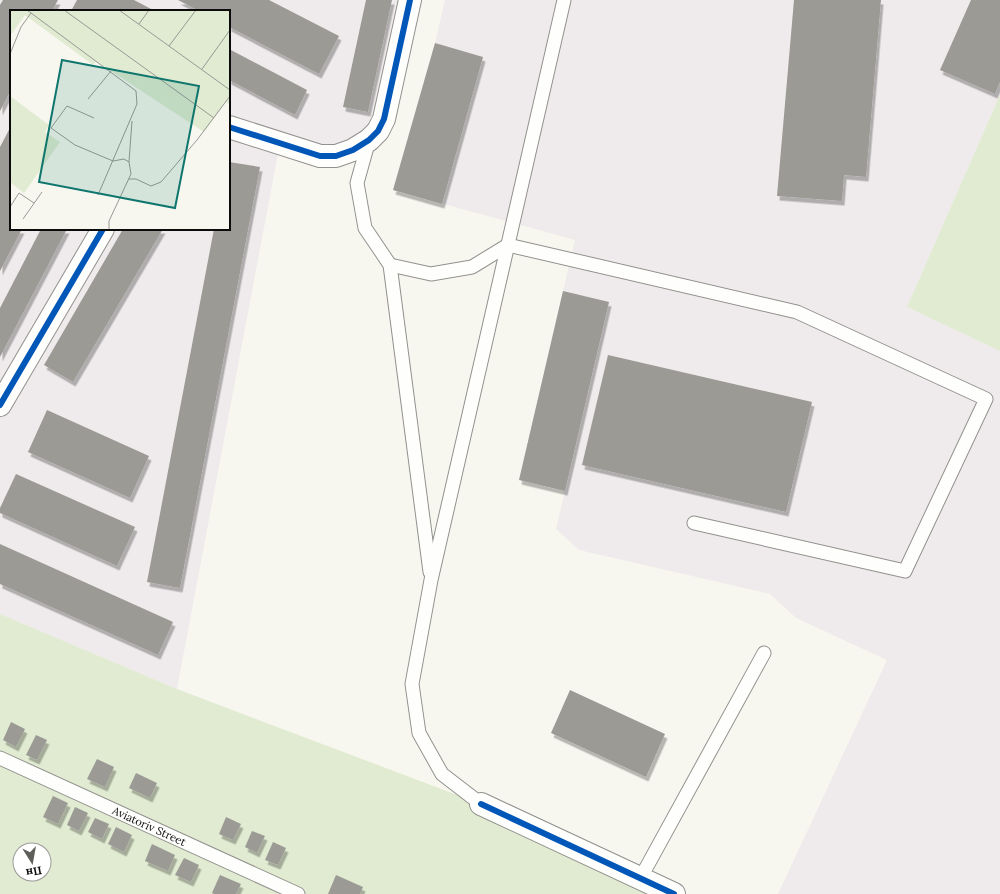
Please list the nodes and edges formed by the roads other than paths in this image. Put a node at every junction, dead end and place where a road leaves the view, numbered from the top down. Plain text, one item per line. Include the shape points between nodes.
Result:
1 (410, 0) edge
2 (564, 0) edge
3 (230, 127) edge
4 (369, 140) junction
5 (102, 230) edge
6 (508, 245) junction
7 (390, 265) junction
8 (0, 404) edge
9 (694, 523) dead end
10 (431, 580) junction
11 (764, 653) dead end
12 (0, 758) edge
13 (481, 804) joint
14 (640, 878) junction
15 (298, 894) edge
16 (674, 894) edge

1 - 4 street via 384,119 378,131
2 - 6 lane
3 - 4 street via 320,156 336,156 353,150
4 - 7 lane via 357,184 365,228
5 - 8 street
6 - 7 lane via 472,267 438,273 431,274
6 - 9 lane via 797,312 986,398 906,571
6 - 10 lane
7 - 10 lane
10 - 13 lane via 412,684 419,733 442,774
11 - 14 lane
12 - 15 lane, Aviatoriv Street
13 - 14 street
14 - 16 street

